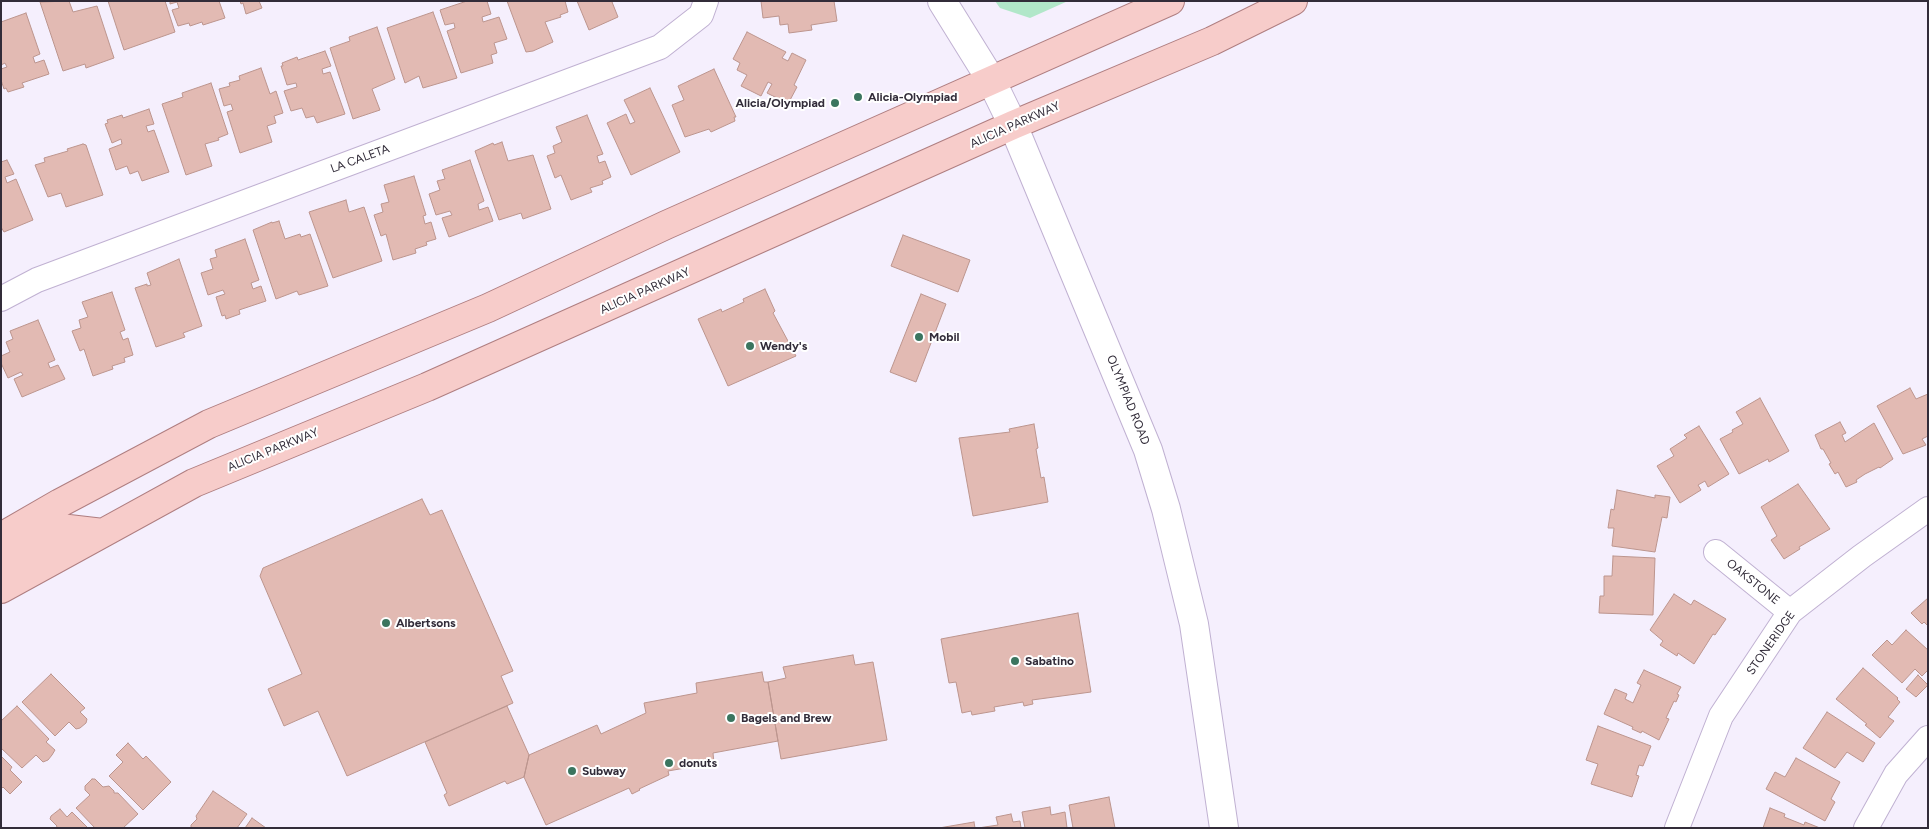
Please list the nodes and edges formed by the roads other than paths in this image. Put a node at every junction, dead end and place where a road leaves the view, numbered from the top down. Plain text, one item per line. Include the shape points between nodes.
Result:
1 (942, 1) edge
2 (1170, 1) edge
3 (1293, 1) edge
4 (706, 2) edge
5 (992, 80) junction
6 (1014, 125) junction
7 (1, 299) edge
8 (1928, 509) edge
9 (103, 533) junction
10 (1, 537) edge
11 (1716, 552) dead end
12 (1, 562) edge
13 (1, 588) edge
14 (1790, 612) junction
15 (1928, 738) edge
16 (1224, 828) edge
17 (1677, 828) edge
18 (1866, 828) edge

1 - 5 main road, OLYMPIAD ROAD
2 - 5 main road
3 - 6 main road, ALICIA PARKWAY via 1212,41
4 - 7 street, LA CALETA via 701,15 660,47 37,280
5 - 6 main road, OLYMPIAD ROAD
5 - 10 main road via 488,308 209,424
6 - 9 main road, ALICIA PARKWAY via 428,387 194,483
6 - 16 main road, OLYMPIAD ROAD via 1148,450 1166,509 1194,624
8 - 14 street, STONERIDGE
9 - 12 main road via 60,528
9 - 13 main road, ALICIA PARKWAY
11 - 14 street, OAKSTONE
14 - 17 street, STONERIDGE via 1721,716
15 - 18 street via 1896,774

